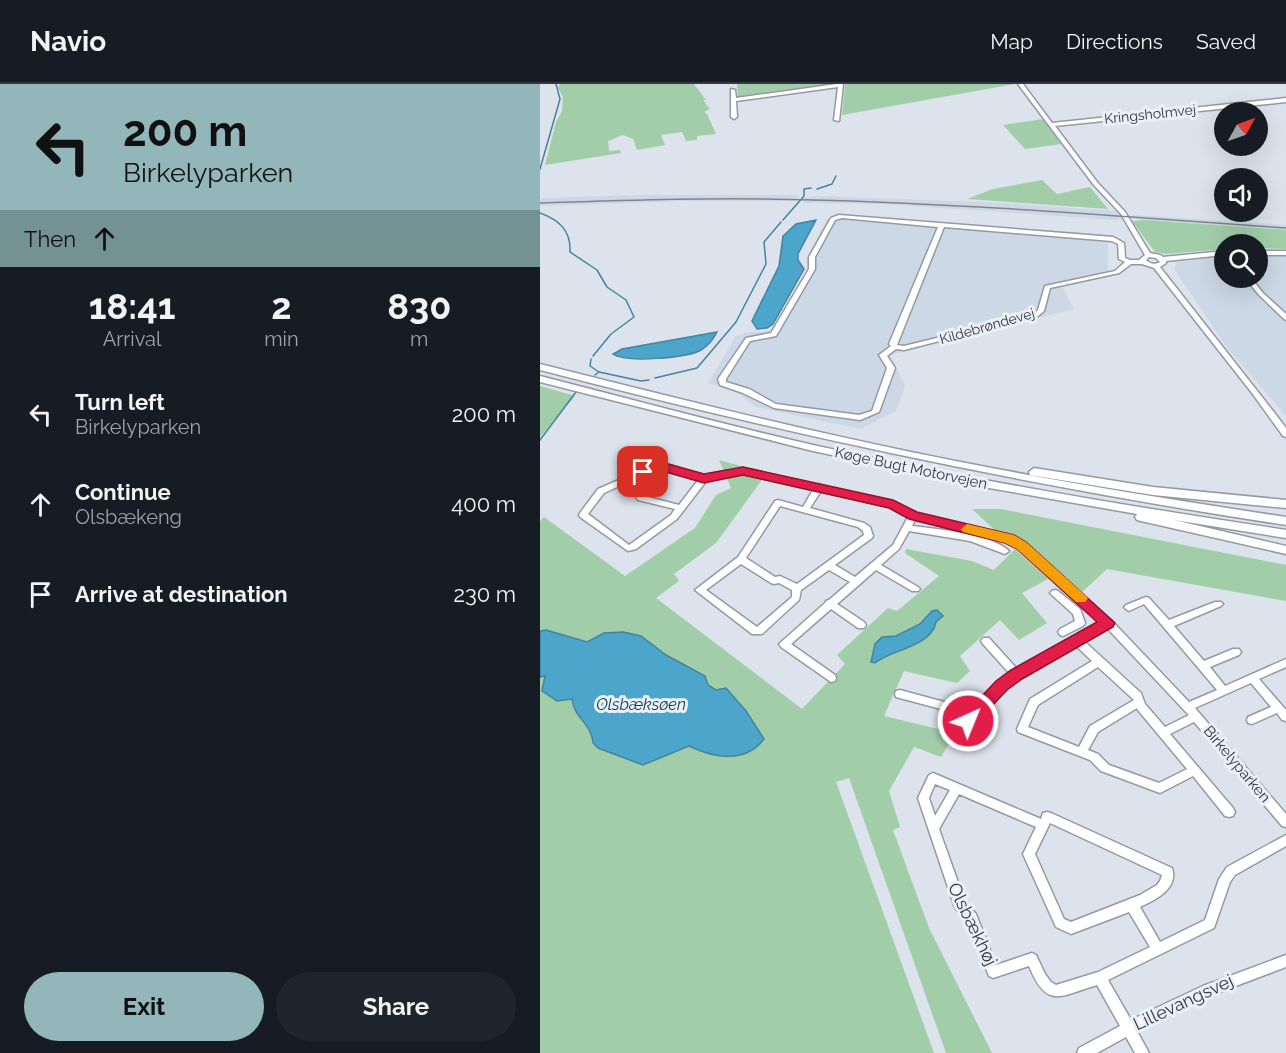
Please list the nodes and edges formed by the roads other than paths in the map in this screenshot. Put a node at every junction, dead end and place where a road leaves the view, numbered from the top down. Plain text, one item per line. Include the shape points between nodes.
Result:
1 (1020, 84) edge
2 (840, 85) edge
3 (733, 90) dead end
4 (735, 100) junction
5 (1286, 100) edge
6 (734, 117) dead end
7 (837, 120) dead end
8 (1051, 124) junction
9 (942, 225) junction
10 (1268, 252) edge
11 (1286, 253) edge
12 (1214, 254) edge
13 (1148, 255) junction
14 (1163, 259) junction
15 (1129, 262) junction
16 (1143, 262) junction
17 (1156, 266) junction
18 (1256, 288) edge
19 (1286, 318) edge
20 (895, 347) junction
21 (540, 367) edge
22 (540, 379) edge
23 (1286, 434) edge
24 (963, 467) junction
25 (704, 478) junction
26 (627, 479) junction
27 (819, 487) junction
28 (1100, 504) junction
29 (1286, 504) edge
30 (681, 508) junction
31 (805, 510) junction
32 (913, 516) junction
33 (1286, 521) edge
34 (907, 528) junction
35 (1286, 534) edge
36 (1286, 550) edge
37 (1005, 551) dead end
38 (741, 559) junction
39 (875, 564) junction
40 (829, 566) junction
41 (855, 581) junction
42 (797, 588) junction
43 (915, 590) dead end
44 (1055, 593) dead end
45 (830, 603) junction
46 (1218, 604) dead end
47 (1129, 607) dead end
48 (1080, 623) junction
49 (1108, 623) junction
50 (861, 625) dead end
51 (1167, 625) junction
52 (1063, 632) dead end
53 (1091, 633) junction
54 (1077, 640) junction
55 (986, 641) dead end
56 (1236, 652) dead end
57 (1098, 662) junction
58 (1286, 663) edge
59 (1203, 666) junction
60 (1017, 675) junction
61 (831, 678) dead end
62 (1252, 678) junction
63 (1223, 690) junction
64 (900, 694) dead end
65 (1139, 702) junction
66 (1188, 706) junction
67 (1278, 708) junction
68 (1196, 716) junction
69 (1286, 717) edge
70 (1252, 720) dead end
71 (1164, 732) junction
72 (1082, 752) junction
73 (1195, 770) junction
74 (957, 788) junction
75 (1229, 812) dead end
76 (1286, 822) edge
77 (1041, 824) junction
78 (934, 827) junction
79 (1286, 840) edge
80 (1131, 904) junction
81 (1158, 950) junction
82 (1286, 961) edge
83 (1100, 978) junction
84 (1128, 1028) junction
85 (1084, 1053) edge
86 (1142, 1053) edge

1 - 8 street
2 - 4 street
2 - 7 street
3 - 4 street
4 - 6 street
5 - 8 street, Kringsholmvej
8 - 13 street via 1095,183 1124,213
9 - 15 street via 1113,238 1121,243 1121,257
9 - 20 street
9 - 20 street via 841,216 834,219 812,257 812,270 774,335 748,339 722,379 723,383 774,406 860,418 875,412 891,368 883,355
10 - 11 street
12 - 14 street
13 - 14 street
13 - 16 street
14 - 17 street via 1163,264
15 - 16 street, Kildebrøndevej
15 - 20 street, Kildebrøndevej via 1117,272 1047,287 1041,311 1036,315
16 - 17 street, Kildebrøndevej
17 - 23 street
18 - 19 street
21 - 24 highway, Køge Bugt Motorvejen via 735,418
22 - 28 highway, Køge Bugt Motorvejen via 811,447
24 - 29 highway via 1018,469 1153,491
24 - 33 highway, Køge Bugt Motorvejen
25 - 26 street via 658,465
25 - 27 street, Birkelyparken via 743,471
25 - 30 street
26 - 30 street via 641,498
26 - 30 street via 601,491 583,515 628,548
27 - 31 street
27 - 32 street, Birkelyparken via 893,505
28 - 35 highway, Køge Bugt Motorvejen
28 - 36 highway via 1157,522
31 - 38 street via 778,503
31 - 40 street via 861,525 869,532 869,536
32 - 34 street
32 - 49 street, Birkelyparken via 1009,539 1022,546
34 - 37 street
34 - 39 street via 896,547
38 - 42 street via 774,581 780,579
38 - 42 street via 700,590 755,631 795,598
39 - 41 street
39 - 43 street
40 - 41 street
40 - 42 street
41 - 45 street
44 - 48 street via 1077,612
45 - 50 street
45 - 61 street via 784,645
46 - 51 street
47 - 51 street via 1146,600
48 - 52 street
48 - 53 street
49 - 53 street
49 - 66 street, Birkelyparken
51 - 59 street
53 - 54 street
54 - 57 street
54 - 60 street
55 - 60 street
56 - 59 street
57 - 65 street via 1107,666
57 - 72 street via 1034,702 1022,729
58 - 62 street
59 - 63 street
60 - 64 street via 968,721 944,706
62 - 63 street
62 - 67 street
63 - 66 street
65 - 71 street
65 - 72 street via 1094,729
66 - 68 street, Birkelyparken
67 - 69 street
67 - 70 street
68 - 71 street
68 - 76 street, Birkelyparken
71 - 73 street
72 - 73 street via 1105,768 1160,788
73 - 75 street
74 - 77 street, Olsbækhøj
74 - 78 street
74 - 78 street, Olsbækhøj via 933,778 923,798
77 - 80 street, Olsbækhøj via 1029,854 1060,923 1071,928
77 - 80 street, Olsbækhøj via 1047,817 1168,872 1159,891
78 - 83 street, Olsbækhøj via 960,905 972,918 993,972 1032,959 1043,984 1056,991
79 - 81 street via 1231,871 1210,924
80 - 81 street
81 - 83 street
82 - 84 street, Lillevangsvej via 1239,976
83 - 84 street
84 - 85 street, Lillevangsvej
84 - 86 street

